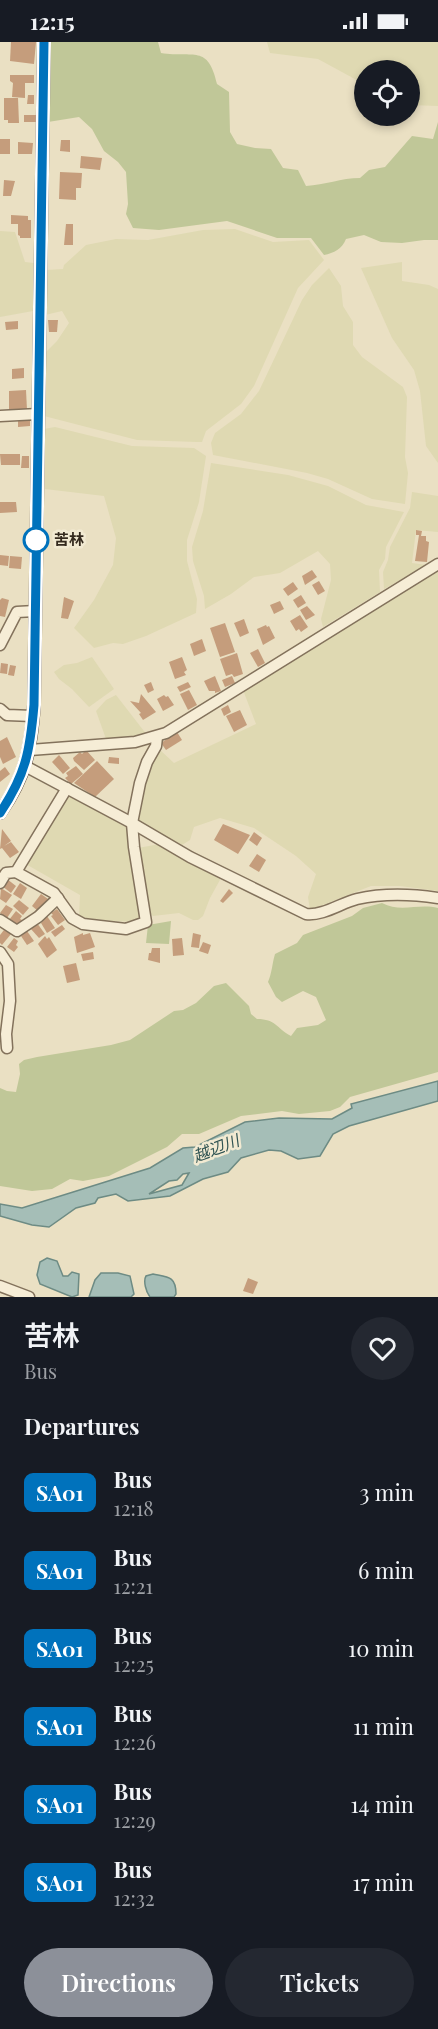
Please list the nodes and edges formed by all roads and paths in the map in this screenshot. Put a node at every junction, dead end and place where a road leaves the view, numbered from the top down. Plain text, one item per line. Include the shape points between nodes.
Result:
1 (45, 42) edge
2 (38, 414) junction
3 (0, 416) edge
4 (438, 564) edge
5 (35, 610) junction
6 (0, 645) edge
7 (0, 709) edge
8 (33, 716) junction
9 (157, 736) junction
10 (30, 750) junction
11 (25, 766) junction
12 (67, 788) junction
13 (0, 813) edge
14 (132, 823) junction
15 (6, 874) edge
16 (58, 898) junction
17 (438, 898) edge
18 (0, 920) edge
19 (0, 952) edge
20 (8, 1048) dead end
21 (0, 1286) edge
22 (29, 1297) edge

1 - 2 main road
2 - 3 street
2 - 5 main road
4 - 9 street via 176,728
5 - 6 street via 17,612
5 - 8 main road
7 - 8 street via 7,715
8 - 10 main road
9 - 10 street via 119,744
9 - 14 street via 140,783
10 - 11 main road
11 - 12 street
11 - 13 main road
12 - 14 street
12 - 15 street
14 - 16 street via 146,922 126,929 83,924 72,918
14 - 17 street via 190,857 306,914 377,895
15 - 16 street
16 - 18 street via 17,931
19 - 20 street via 8,964
21 - 22 street

